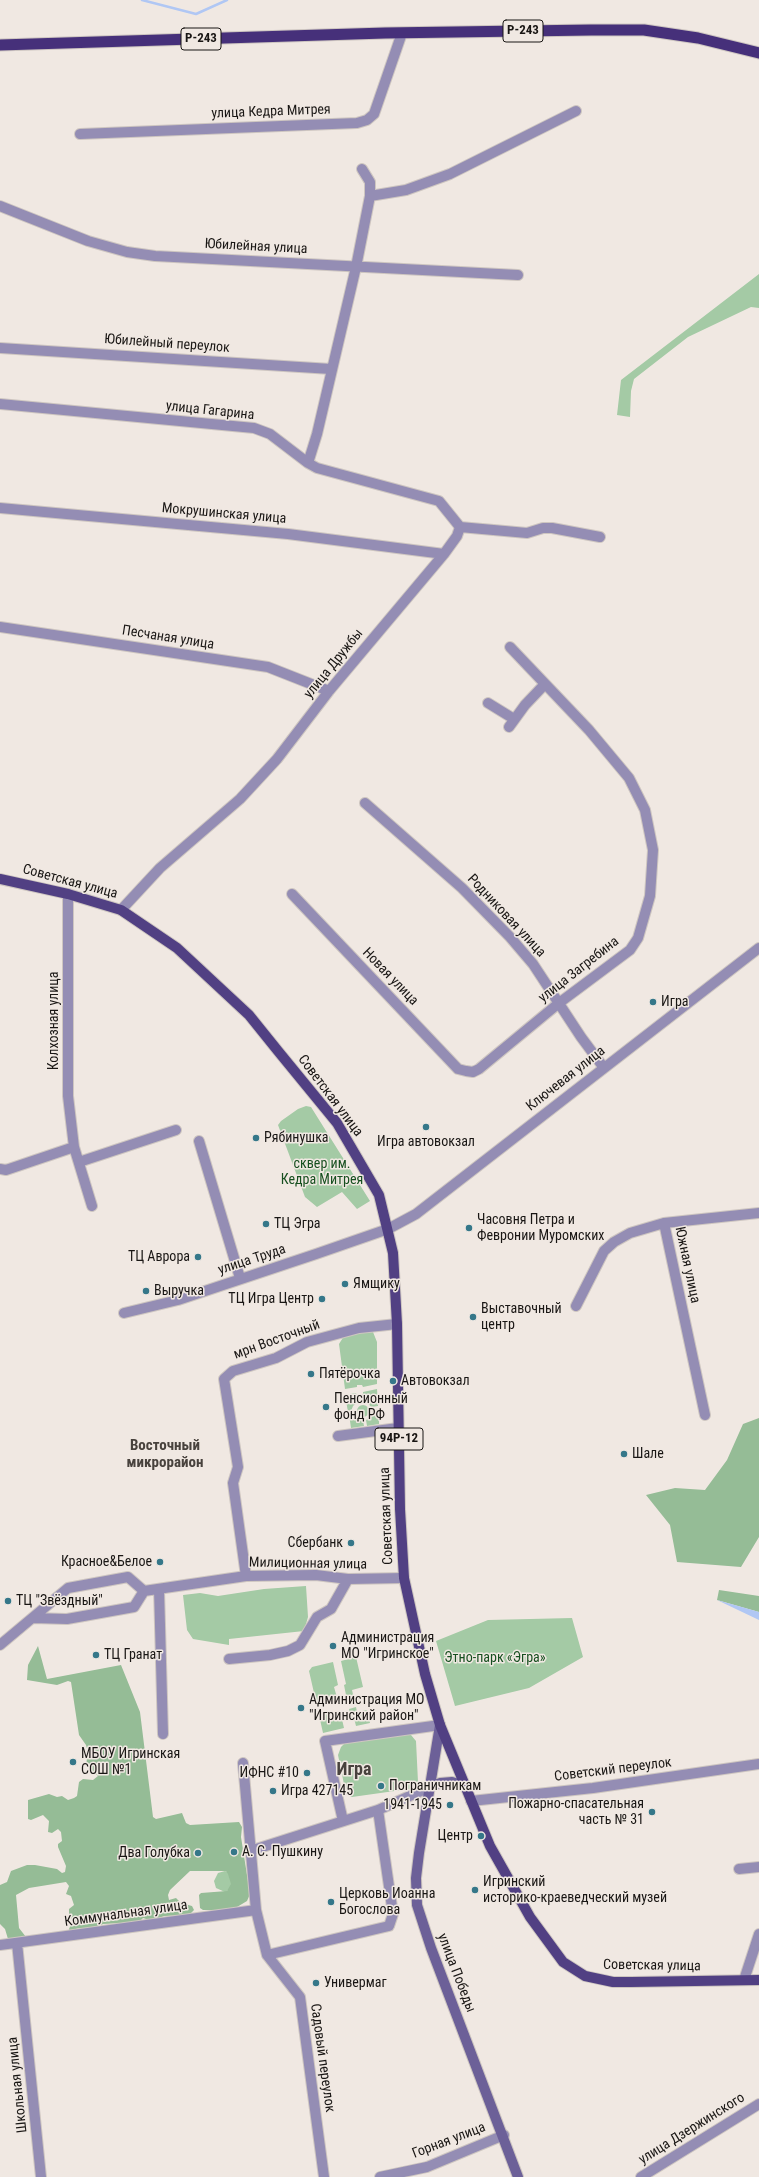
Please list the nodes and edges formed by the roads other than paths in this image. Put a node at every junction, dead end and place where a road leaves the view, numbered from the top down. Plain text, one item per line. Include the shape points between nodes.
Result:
1 (402, 33) junction
2 (0, 45) edge
3 (759, 53) edge
4 (576, 111) dead end
5 (80, 134) dead end
6 (362, 169) dead end
7 (370, 196) junction
8 (0, 206) edge
9 (356, 267) junction
10 (518, 275) dead end
11 (0, 348) edge
12 (331, 369) junction
13 (0, 404) edge
14 (308, 463) junction
15 (0, 508) edge
16 (460, 527) junction
17 (600, 537) dead end
18 (444, 554) junction
19 (0, 626) edge
20 (510, 647) dead end
21 (545, 684) junction
22 (329, 691) junction
23 (488, 703) dead end
24 (366, 803) dead end
25 (0, 879) edge
26 (68, 894) junction
27 (292, 894) dead end
28 (121, 910) junction
29 (759, 948) edge
30 (559, 1003) junction
31 (604, 1068) junction
32 (472, 1072) joint
33 (176, 1130) dead end
34 (199, 1141) dead end
35 (74, 1147) junction
36 (79, 1162) junction
37 (3, 1169) edge
38 (92, 1206) dead end
39 (759, 1213) edge
40 (664, 1224) junction
41 (388, 1229) junction
42 (240, 1278) junction
43 (576, 1306) dead end
44 (124, 1313) dead end
45 (397, 1324) junction
46 (705, 1415) dead end
47 (398, 1428) junction
48 (338, 1436) dead end
49 (246, 1576) junction
50 (404, 1578) junction
51 (348, 1580) junction
52 (159, 1589) junction
53 (144, 1591) junction
54 (33, 1618) junction
55 (0, 1645) edge
56 (229, 1659) dead end
57 (440, 1724) junction
58 (163, 1734) dead end
59 (243, 1763) dead end
60 (759, 1764) edge
61 (464, 1786) junction
62 (428, 1788) junction
63 (471, 1801) junction
64 (378, 1810) junction
65 (343, 1821) junction
66 (250, 1851) junction
67 (759, 1867) edge
68 (739, 1869) dead end
69 (256, 1910) junction
70 (759, 1934) edge
71 (18, 1943) junction
72 (0, 1945) edge
73 (267, 1955) junction
74 (744, 1980) junction
75 (759, 1980) edge
76 (759, 2104) edge
77 (504, 2135) junction
78 (41, 2177) edge
79 (324, 2177) edge
80 (380, 2177) edge
81 (518, 2177) edge
82 (641, 2177) edge

1 - 2 highway, Р-243
1 - 3 highway, Р-243 via 644,30 698,38
1 - 5 street, улица Кедра Митрея via 374,114 357,124
4 - 7 street via 450,174 406,190
6 - 7 street via 370,182
7 - 9 street
8 - 9 street, Юбилейная улица via 88,241 127,252
9 - 10 street, Юбилейная улица
9 - 12 street
11 - 12 street, Юбилейный переулок
12 - 14 street
13 - 14 street, улица Гагарина via 254,428 270,434
14 - 16 street, улица Гагарина via 317,468 439,501
15 - 18 street, Мокрушинская улица via 288,534
16 - 17 street via 528,533 552,528
16 - 18 street, улица Дружбы via 458,536
18 - 22 street, улица Дружбы
19 - 22 street, Песчаная улица via 268,668
20 - 21 street, улица Загребина
21 - 23 street via 511,723
21 - 30 street, улица Загребина via 630,778 645,810 653,850 650,896 638,938 630,950
22 - 28 street, улица Дружбы via 277,759 240,799 160,868
24 - 30 street, Родниковая улица via 462,888 505,932 533,964
25 - 26 main road, Советская улица / 94Р-12
26 - 28 main road, Советская улица / 94Р-12
26 - 35 street, Колхозная улица via 68,1096
27 - 32 street, Новая улица via 458,1069
28 - 41 main road, Советская улица / 94Р-12 via 177,948 249,1015 337,1124 379,1195
29 - 31 street, Ключевая улица
30 - 31 street, Родниковая улица
30 - 32 street, улица Загребина
31 - 41 street, Ключевая улица via 416,1214
33 - 36 street
34 - 42 street
35 - 36 street, Колхозная улица
35 - 37 street
36 - 38 street, Колхозная улица
39 - 40 street
40 - 43 street, Южная улица via 630,1233 604,1251
40 - 46 street, Южная улица
41 - 42 street, улица Труда
41 - 45 main road, Советская улица / 94Р-12 via 393,1253
42 - 44 street, улица Труда via 178,1300
45 - 47 main road, Советская улица / 94Р-12
45 - 49 street, мрн Восточный via 360,1328 307,1342 276,1358 233,1371 224,1379 238,1467 233,1483
47 - 48 street
47 - 50 main road, Советская улица / 94Р-12
49 - 51 street, Милиционная улица via 316,1575
49 - 52 street, Милиционная улица
50 - 51 street, Милиционная улица
50 - 57 main road, Советская улица / 94Р-12 via 425,1674
51 - 56 street via 331,1609 317,1617 300,1645 270,1655
52 - 53 street, Милиционная улица
52 - 58 street
53 - 54 street via 134,1607 67,1619
53 - 54 street via 128,1577 68,1588
54 - 55 street
57 - 61 main road, Советская улица / 94Р-12
57 - 62 main road, улица Победы
57 - 65 street via 325,1741
59 - 66 street
60 - 63 street, Советский переулок via 599,1787
61 - 62 main road via 452,1782
61 - 63 main road, Советская улица / 94Р-12
62 - 64 street
62 - 77 main road, улица Победы via 416,1878 417,1905 431,1948
63 - 74 main road, Советская улица / 94Р-12 via 512,1888 554,1951 573,1970 586,1976 613,1982
64 - 65 street
64 - 73 street via 393,1914 389,1926
65 - 66 street
66 - 69 street
67 - 68 street
69 - 71 street, Коммунальная улица
69 - 73 street
70 - 74 street
71 - 72 street, Коммунальная улица
71 - 78 street, Школьная улица
73 - 79 street, Садовый переулок via 300,1996
74 - 75 main road, Советская улица / 94Р-12
76 - 82 street, улица Дзержинского
77 - 80 street, Горная улица via 427,2167
77 - 81 main road, улица Победы

